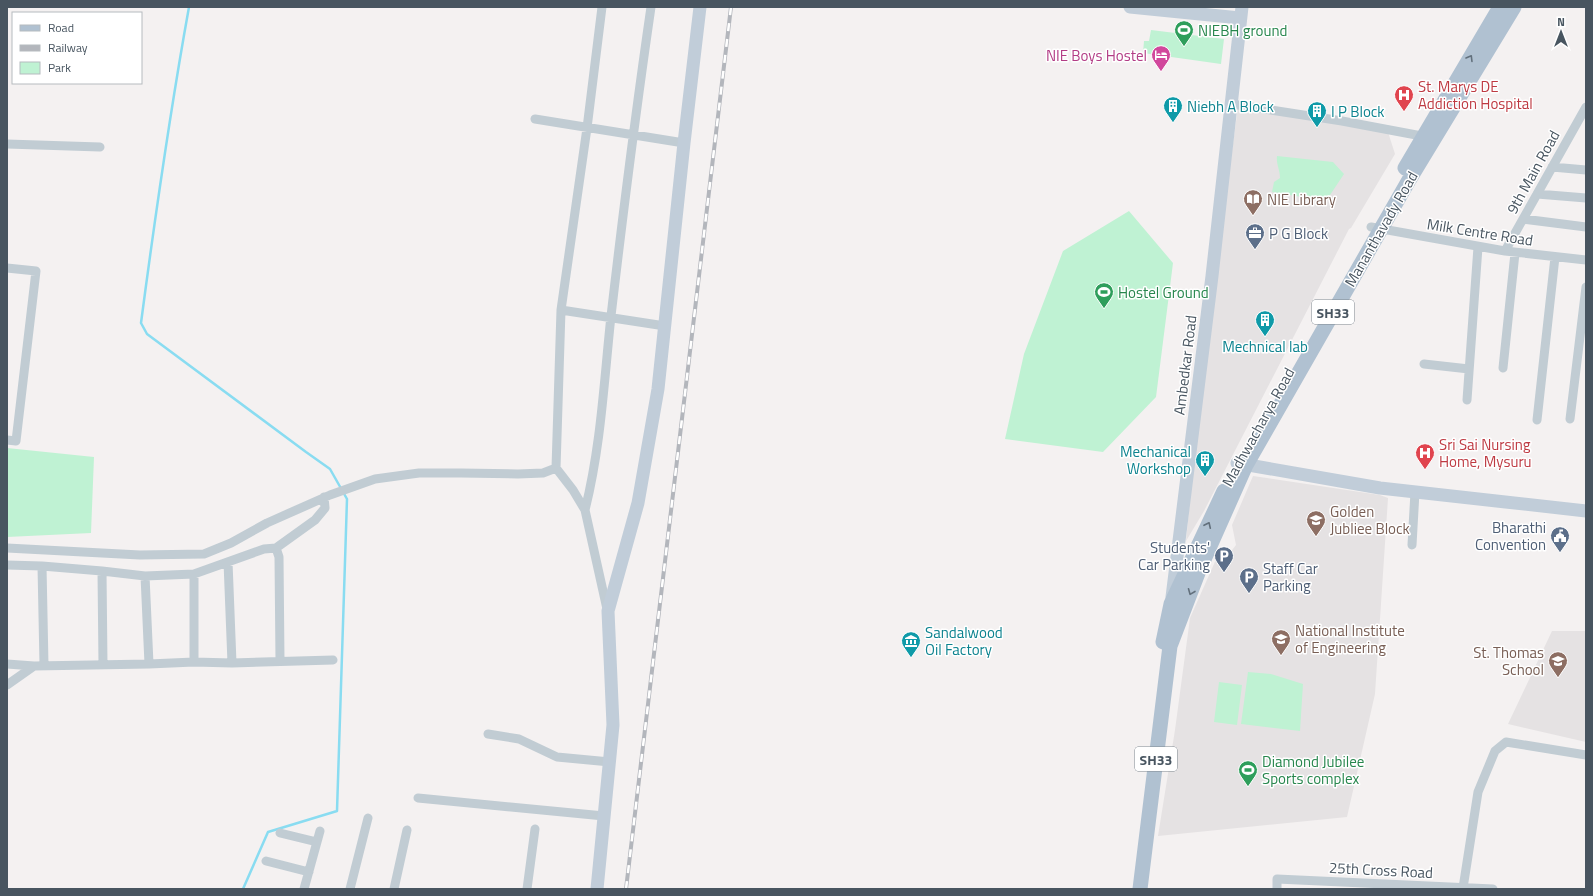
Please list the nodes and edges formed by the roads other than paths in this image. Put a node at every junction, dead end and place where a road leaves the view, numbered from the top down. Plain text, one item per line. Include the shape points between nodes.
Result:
1 (602, 7) edge
2 (650, 7) edge
3 (700, 7) edge
4 (1130, 7) edge
5 (1500, 7) edge
6 (1514, 7) edge
7 (1241, 12) edge
8 (1232, 104) junction
9 (1586, 107) edge
10 (536, 119) dead end
11 (587, 128) junction
12 (633, 135) junction
13 (1429, 137) junction
14 (684, 143) junction
15 (7, 144) edge
16 (100, 147) dead end
17 (1552, 167) junction
18 (1586, 170) edge
19 (1537, 194) junction
20 (1586, 198) edge
21 (1523, 219) junction
22 (1586, 227) edge
23 (1376, 228) junction
24 (1478, 247) junction
25 (1505, 252) junction
26 (1515, 253) junction
27 (1555, 257) junction
28 (1586, 260) edge
29 (7, 268) edge
30 (1586, 287) edge
31 (561, 310) junction
32 (611, 318) junction
33 (665, 326) junction
34 (1424, 364) dead end
35 (1503, 368) dead end
36 (1469, 369) junction
37 (1467, 400) dead end
38 (1570, 419) dead end
39 (1537, 420) dead end
40 (7, 440) edge
41 (1242, 464) junction
42 (556, 468) junction
43 (1415, 492) junction
44 (327, 496) junction
45 (585, 510) junction
46 (1586, 511) edge
47 (1412, 545) dead end
48 (7, 548) edge
49 (276, 548) junction
50 (228, 562) junction
51 (7, 565) edge
52 (42, 566) junction
53 (102, 571) junction
54 (194, 574) junction
55 (145, 576) junction
56 (1171, 604) junction
57 (608, 611) junction
58 (1175, 630) junction
59 (333, 660) dead end
60 (280, 661) junction
61 (194, 662) junction
62 (232, 663) junction
63 (7, 664) edge
64 (149, 664) junction
65 (44, 665) junction
66 (103, 665) junction
67 (34, 666) junction
68 (7, 684) edge
69 (488, 734) dead end
70 (1586, 756) edge
71 (610, 762) junction
72 (418, 798) dead end
73 (604, 816) junction
74 (368, 818) dead end
75 (535, 829) dead end
76 (408, 830) dead end
77 (320, 831) dead end
78 (280, 833) dead end
79 (317, 842) junction
80 (266, 861) dead end
81 (309, 872) junction
82 (1462, 888) junction
83 (304, 889) edge
84 (350, 889) edge
85 (394, 889) edge
86 (527, 889) edge
87 (597, 889) edge
88 (1131, 889) edge
89 (1140, 889) edge
90 (1277, 889) edge
91 (1493, 889) edge

1 - 11 street
2 - 12 street
3 - 14 street
4 - 7 street
13 -> 5 main road
6 - 13 main road, Mananthavady Road / SH33
7 - 8 street, Ambedkar Road
8 - 13 street
8 - 56 street, Ambedkar Road
9 - 17 street, 9th Main Road
10 - 11 street
11 - 12 street
11 - 31 street
12 - 14 street
12 - 32 street
13 - 23 main road, Mananthavady Road / SH33 via 1408,180
14 - 33 street
15 - 16 street
17 - 18 street
17 - 19 street, 9th Main Road
19 - 20 street
19 - 21 street, 9th Main Road
21 - 22 street
21 - 25 street, 9th Main Road
23 - 24 street, Milk Centre Road
23 - 41 main road, Mananthavady Road / SH33
24 - 25 street, Milk Centre Road
24 - 36 street
25 - 26 street, Milk Centre Road
26 - 27 street, Milk Centre Road
26 - 35 street
27 - 28 street, Milk Centre Road
27 - 39 street
29 - 40 street via 36,271 16,441
30 - 38 street
31 - 32 street
31 - 42 street
32 - 33 street
32 - 45 street via 595,467
33 - 57 street via 658,389 638,503
34 - 36 street
36 - 37 street
41 - 43 street
56 -> 41 main road, Madhwacharya Road
41 -> 58 main road, Mananthavady Road / SH33
42 - 44 street via 543,473 518,474 419,473 374,479
42 - 45 street
43 - 46 street
43 - 47 street
44 - 48 street via 204,554 140,555
44 - 49 street via 325,508 315,520
45 - 57 street
49 - 50 street via 264,549
49 - 60 street via 279,557
50 - 54 street
50 - 62 street
51 - 52 street
52 - 53 street
52 - 65 street
53 - 55 street
53 - 66 street
54 - 55 street
54 - 61 street
55 - 64 street
56 - 58 street, Ambedkar Road
56 - 88 main road, Madhwacharya Road via 1161,653
57 - 71 street via 613,725
58 - 89 main road, SH33 via 1170,646
59 - 60 street
60 - 62 street
61 - 62 street
61 - 64 street
63 - 67 street
64 - 66 street
65 - 66 street
65 - 67 street
67 - 68 street
69 - 71 street via 519,739 557,758
70 - 82 street via 1506,742 1495,751 1478,792
71 - 73 street
72 - 73 street
73 - 87 street
74 - 84 street
75 - 86 street
76 - 85 street
77 - 79 street
78 - 79 street
79 - 81 street
80 - 81 street
81 - 83 street
82 - 90 street, 25th Cross Road via 1277,879
82 - 91 street, 25th Cross Road

